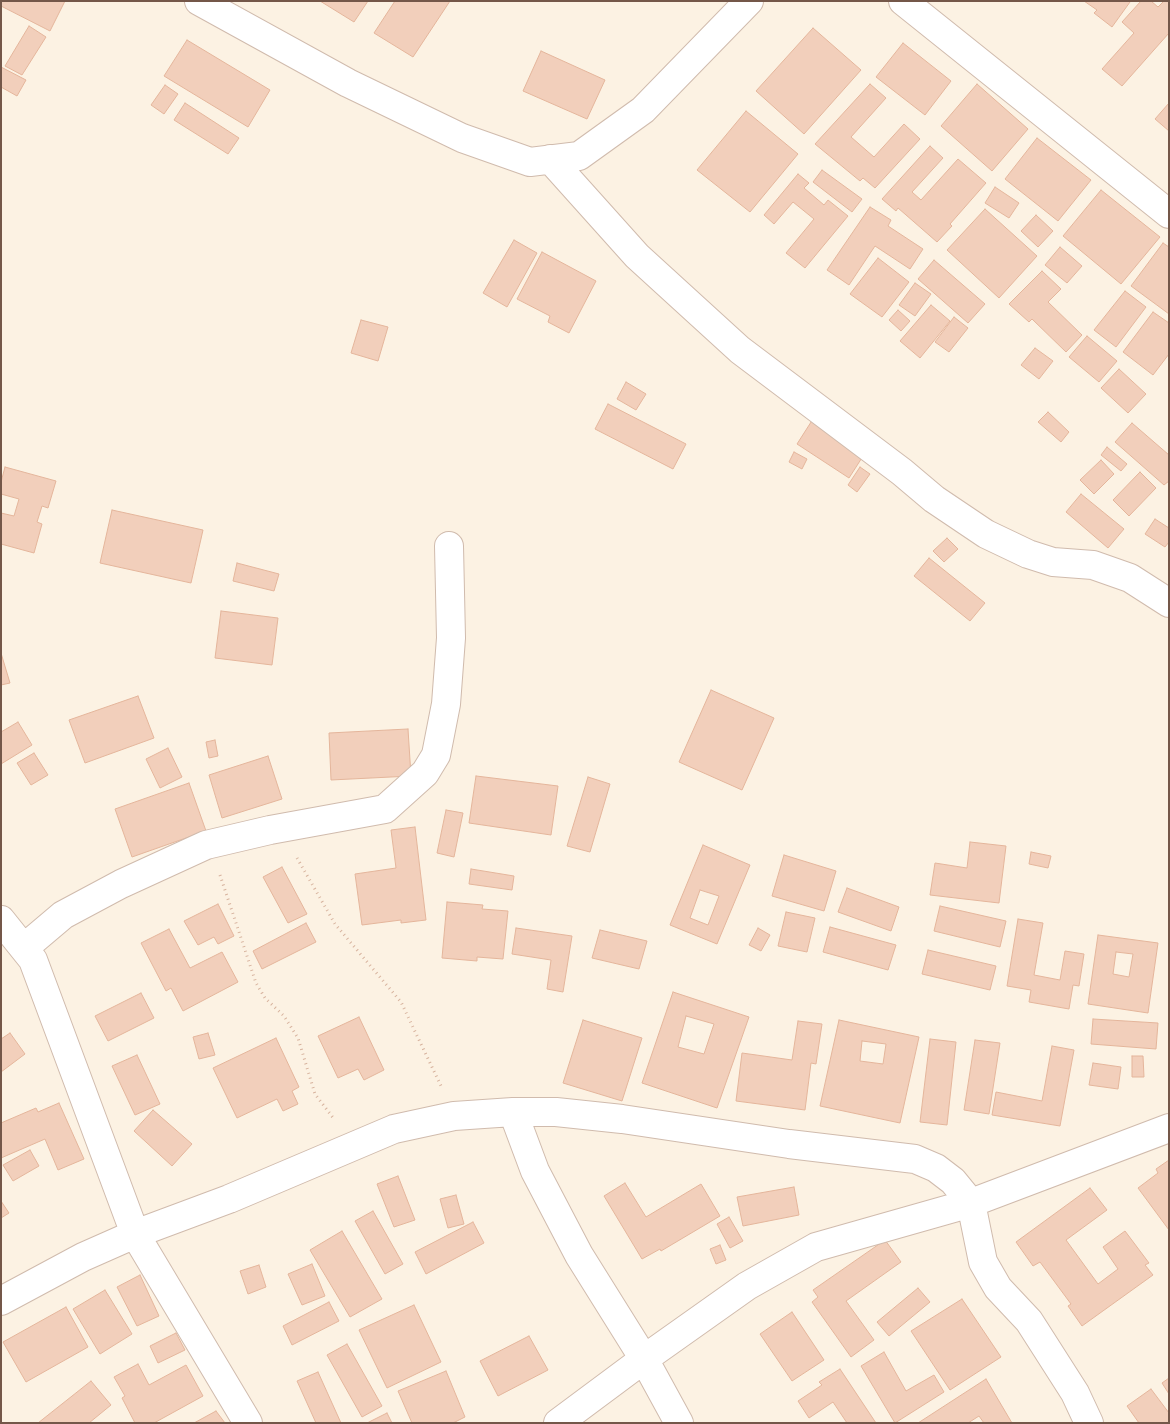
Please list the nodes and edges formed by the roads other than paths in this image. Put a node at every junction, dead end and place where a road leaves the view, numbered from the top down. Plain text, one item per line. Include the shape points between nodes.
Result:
1 (199, 1) edge
2 (749, 1) edge
3 (903, 1) edge
4 (550, 159) junction
5 (1169, 214) edge
6 (449, 546) dead end
7 (1169, 603) edge
8 (1, 920) edge
9 (24, 948) junction
10 (514, 1112) junction
11 (1169, 1128) edge
12 (971, 1203) junction
13 (135, 1234) junction
14 (1, 1301) edge
15 (644, 1359) junction
16 (248, 1423) edge
17 (558, 1423) edge
18 (679, 1423) edge
19 (1089, 1423) edge

1 - 4 street via 340,78 462,138 530,162
2 - 4 street via 643,110 579,156
3 - 5 street
4 - 7 street via 637,256 740,350 934,499 986,534 1028,554 1053,562 1093,565 1130,578
6 - 9 street via 451,638 446,704 436,755 425,772 385,809 206,845 63,915
8 - 9 street
9 - 13 street via 33,960
10 - 12 street via 556,1112 622,1119 915,1159 954,1181
10 - 13 street via 454,1116 394,1129 229,1199
10 - 15 street via 535,1171 579,1256
11 - 12 street
12 - 15 street via 816,1247 747,1286
12 - 19 street via 983,1262 998,1288 1028,1321 1075,1393
13 - 14 street via 82,1257
13 - 16 street
15 - 17 street
15 - 18 street

